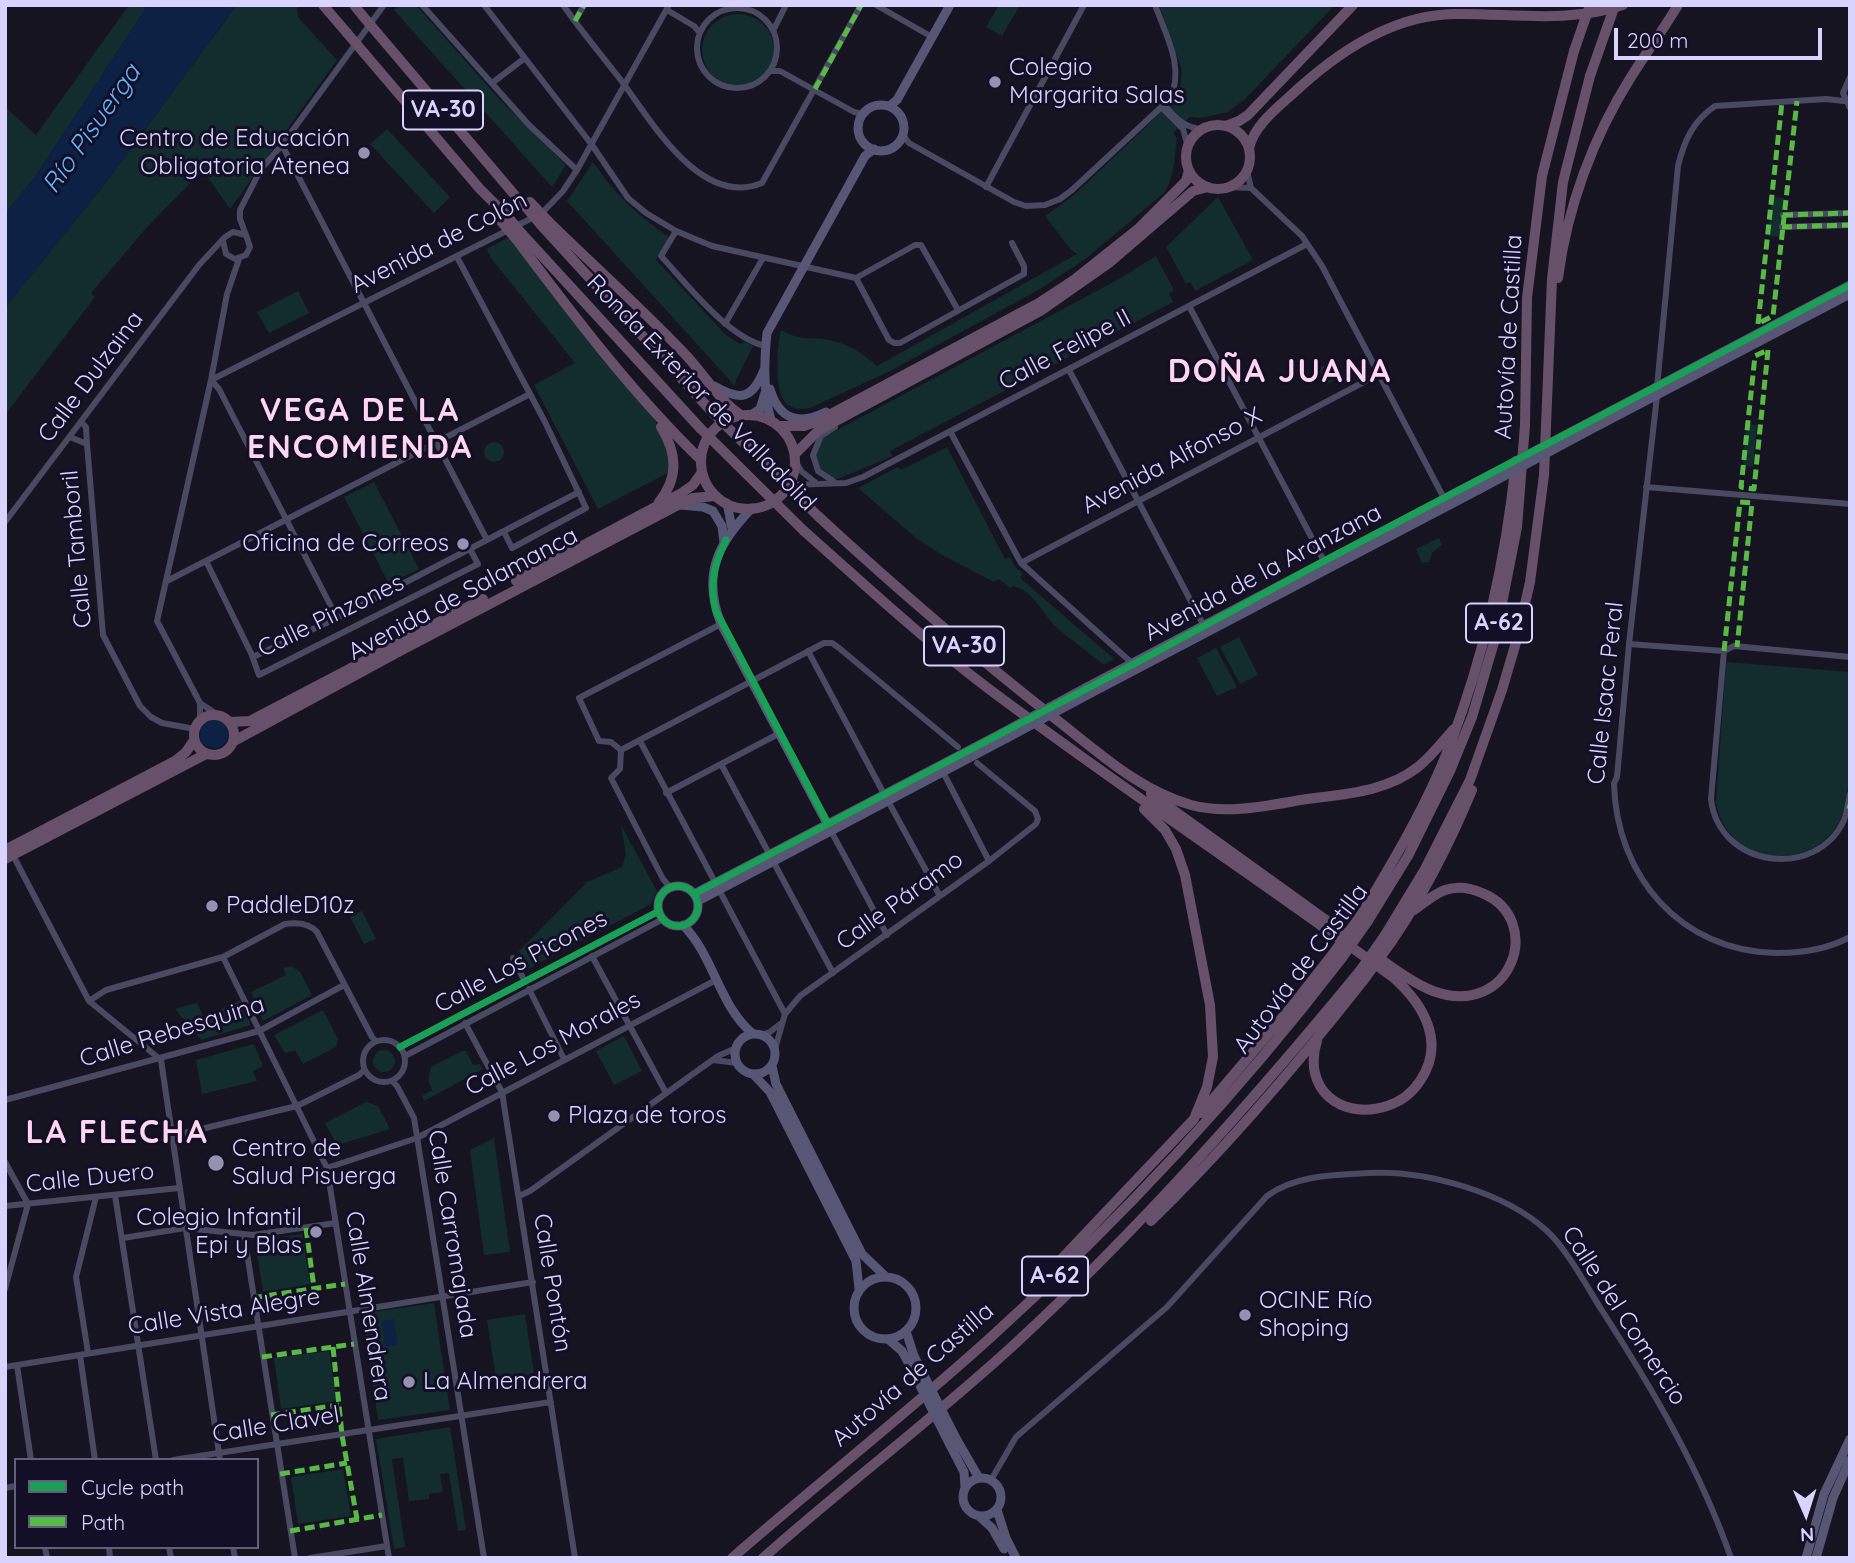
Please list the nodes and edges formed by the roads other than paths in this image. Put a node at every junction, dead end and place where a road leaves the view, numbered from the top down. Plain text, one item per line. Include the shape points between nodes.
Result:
1 (323, 5) edge
2 (354, 5) edge
3 (384, 5) edge
4 (422, 5) edge
5 (484, 5) edge
6 (563, 5) edge
7 (584, 5) edge
8 (786, 5) edge
9 (861, 5) edge
10 (876, 5) edge
11 (950, 5) edge
12 (1084, 5) edge
13 (1155, 5) edge
14 (1353, 5) edge
15 (1590, 5) edge
16 (1615, 5) edge
17 (1623, 5) edge
18 (1678, 5) edge
19 (734, 6) edge
20 (668, 7) edge
21 (575, 21) junction
22 (773, 25) junction
23 (702, 30) junction
24 (932, 37) junction
25 (525, 58) junction
26 (774, 64) junction
27 (770, 71) junction
28 (780, 71) junction
29 (1850, 77) edge
30 (492, 82) junction
31 (624, 86) junction
32 (815, 89) junction
33 (1844, 89) junction
34 (1170, 99) junction
35 (1826, 99) junction
36 (1844, 100) junction
37 (894, 106) junction
38 (1162, 106) junction
39 (1850, 108) edge
40 (1152, 115) junction
41 (1166, 115) junction
42 (859, 116) junction
43 (1176, 116) junction
44 (1226, 126) junction
45 (1204, 129) junction
46 (903, 140) junction
47 (282, 145) junction
48 (592, 145) junction
49 (1188, 146) junction
50 (870, 147) junction
51 (1249, 148) junction
52 (577, 170) junction
53 (1189, 170) junction
54 (1247, 171) junction
55 (986, 187) junction
56 (1208, 187) junction
57 (1229, 187) junction
58 (1251, 188) junction
59 (1850, 213) edge
60 (1783, 215) dead end
61 (240, 219) junction
62 (545, 223) junction
63 (1850, 225) edge
64 (1782, 228) dead end
65 (676, 231) junction
66 (233, 232) junction
67 (246, 235) junction
68 (519, 237) junction
69 (223, 241) junction
70 (1012, 243) dead end
71 (1307, 244) junction
72 (208, 256) junction
73 (228, 256) junction
74 (457, 257) junction
75 (763, 258) junction
76 (239, 259) junction
77 (804, 265) junction
78 (232, 275) junction
79 (856, 278) junction
80 (1850, 285) edge
81 (1850, 294) edge
82 (1527, 298) junction
83 (363, 304) junction
84 (1189, 306) junction
85 (958, 310) junction
86 (725, 324) junction
87 (766, 346) junction
88 (766, 369) junction
89 (1069, 370) junction
90 (1547, 372) junction
91 (1379, 374) junction
92 (211, 380) junction
93 (713, 386) junction
94 (766, 388) junction
95 (1657, 392) junction
96 (530, 394) junction
97 (868, 399) junction
98 (651, 409) junction
99 (746, 415) junction
100 (81, 422) junction
101 (775, 423) junction
102 (951, 433) junction
103 (70, 437) junction
104 (1258, 437) junction
105 (434, 442) junction
106 (87, 444) junction
107 (795, 458) junction
108 (702, 466) junction
109 (817, 483) junction
110 (838, 484) junction
111 (789, 485) junction
112 (1646, 487) junction
113 (579, 492) junction
114 (716, 496) junction
115 (1138, 502) junction
116 (727, 503) junction
117 (1446, 503) junction
118 (1850, 504) edge
119 (678, 505) junction
120 (655, 507) junction
121 (752, 508) junction
122 (286, 520) junction
123 (5, 522) edge
124 (732, 529) junction
125 (503, 532) junction
126 (487, 540) junction
127 (724, 543) junction
128 (470, 549) junction
129 (206, 561) junction
130 (1324, 561) junction
131 (1021, 563) junction
132 (167, 581) junction
133 (337, 618) junction
134 (721, 624) junction
135 (1205, 626) junction
136 (1629, 644) junction
137 (808, 651) junction
138 (1724, 651) junction
139 (253, 657) junction
140 (1850, 657) edge
141 (1135, 667) junction
142 (752, 681) junction
143 (1502, 690) junction
144 (200, 703) junction
145 (218, 715) junction
146 (230, 722) junction
147 (1454, 729) junction
148 (196, 730) junction
149 (780, 733) junction
150 (1004, 735) junction
151 (234, 741) junction
152 (640, 741) junction
153 (958, 747) dead end
154 (621, 750) junction
155 (206, 754) junction
156 (977, 763) dead end
157 (721, 764) junction
158 (1091, 765) junction
159 (1116, 765) junction
160 (943, 772) junction
161 (666, 793) junction
162 (1850, 794) edge
163 (886, 798) junction
164 (830, 827) junction
165 (5, 850) edge
166 (772, 858) junction
167 (10, 860) edge
168 (989, 861) junction
169 (716, 886) junction
170 (668, 890) junction
171 (940, 896) junction
172 (696, 898) junction
173 (1413, 910) junction
174 (661, 915) junction
175 (1364, 918) junction
176 (687, 923) junction
177 (887, 935) junction
178 (1850, 937) edge
179 (1388, 938) junction
180 (1339, 955) junction
181 (223, 957) junction
182 (592, 957) junction
183 (513, 958) dead end
184 (833, 973) junction
185 (1361, 976) junction
186 (716, 980) junction
187 (344, 985) junction
188 (527, 986) junction
189 (89, 1001) junction
190 (785, 1014) junction
191 (738, 1022) junction
192 (465, 1023) junction
193 (781, 1023) junction
194 (629, 1025) junction
195 (259, 1031) junction
196 (757, 1034) junction
197 (373, 1041) junction
198 (1317, 1041) junction
199 (738, 1045) junction
200 (400, 1047) junction
201 (775, 1049) junction
202 (405, 1056) junction
203 (161, 1059) junction
204 (564, 1059) junction
205 (711, 1060) junction
206 (737, 1063) junction
207 (772, 1066) junction
208 (363, 1073) junction
209 (753, 1074) junction
210 (395, 1082) junction
211 (502, 1092) junction
212 (666, 1093) junction
213 (5, 1100) edge
214 (297, 1106) junction
215 (1195, 1119) junction
216 (172, 1136) junction
217 (417, 1138) junction
218 (5, 1162) edge
219 (327, 1168) junction
220 (179, 1188) junction
221 (116, 1195) junction
222 (519, 1196) junction
223 (96, 1197) junction
224 (28, 1204) junction
225 (5, 1206) edge
226 (336, 1223) junction
227 (185, 1228) junction
228 (243, 1234) junction
229 (123, 1238) junction
230 (885, 1276) junction
231 (533, 1282) junction
232 (5, 1289) edge
233 (859, 1289) junction
234 (442, 1296) junction
235 (1052, 1309) junction
236 (349, 1311) junction
237 (257, 1326) junction
238 (906, 1331) junction
239 (202, 1335) junction
240 (888, 1339) junction
241 (139, 1346) junction
242 (84, 1354) junction
243 (911, 1359) junction
244 (17, 1365) junction
245 (5, 1367) edge
246 (941, 1381) junction
247 (551, 1402) junction
248 (461, 1417) junction
249 (367, 1431) junction
250 (1850, 1439) edge
251 (953, 1442) junction
252 (275, 1444) junction
253 (219, 1456) edge
254 (31, 1458) edge
255 (95, 1458) edge
256 (156, 1458) edge
257 (196, 1458) edge
258 (1850, 1460) edge
259 (979, 1478) junction
260 (991, 1480) junction
261 (965, 1487) junction
262 (997, 1510) junction
263 (980, 1517) junction
264 (387, 1546) junction
265 (295, 1558) edge
266 (310, 1558) edge
267 (389, 1558) edge
268 (484, 1558) edge
269 (575, 1558) edge
270 (732, 1558) edge
271 (763, 1558) edge
272 (1009, 1558) edge
273 (1016, 1558) edge
274 (1731, 1558) edge
275 (1806, 1558) edge
276 (1816, 1558) edge

1 - 68 highway, Ronda Exterior de Valladolid / VA-30, bridge
2 - 62 highway, Ronda Exterior de Valladolid / VA-30, bridge
3 - 47 street
4 - 30 street
5 - 25 street
6 - 21 street
7 - 21 street
8 - 22 street
9 - 32 street
10 - 24 street
11 - 24 street
12 - 55 street
13 - 34 street via 1176,66
14 - 44 highway via 1248,114
15 - 82 highway, Autovía de Castilla / A-62, bridge via 1542,177
16 - 90 highway, Autovía de Castilla / A-62, bridge via 1590,76 1563,182
17 - 51 highway via 1540,18 1443,15 1391,28 1319,71 1256,131
18 - 90 highway via 1608,117 1580,183 1559,273
19 - 22 street via 757,13
19 - 23 street via 715,14
20 - 23 street
20 - 31 street, Avenida de Colón
21 - 31 street
22 - 26 street via 777,40
23 - 27 street via 698,56 712,79 738,88 752,85
24 - 37 street
25 - 30 street
25 - 48 street
26 - 27 street
26 - 28 street
27 - 28 street
28 - 32 street
29 - 33 street
30 - 52 street
31 - 32 street via 669,148 702,175 749,188 762,183
31 - 48 street, Avenida de Colón
32 - 42 street
33 - 35 street
33 - 36 street
34 - 38 street
34 - 43 street
35 - 36 street
35 - 95 street, Calle Isaac Peral via 1715,106 1688,136 1678,166
36 - 39 street
37 - 42 street via 872,107
37 - 46 street via 903,119
38 - 40 street
38 - 41 street
38 - 43 street
40 - 41 street
40 - 55 street via 1060,200 1026,206
41 - 49 street via 1183,129
42 - 50 street via 859,131
43 - 45 street via 1192,129
44 - 45 highway
44 - 51 highway via 1240,134
45 - 49 highway
46 - 50 street via 884,150
46 - 55 street
47 - 61 street via 246,195
47 - 83 street
48 - 52 street, Avenida de Colón
48 - 65 street via 628,198
49 - 53 highway
50 - 77 street
51 - 54 highway
52 - 74 street, Avenida de Colón via 542,213
53 - 56 highway
53 - 97 highway via 1186,181 1138,229 1074,280
54 - 57 highway
54 - 58 street
56 - 57 highway
56 - 97 highway via 1193,191 1109,264 1042,310
57 - 58 street
58 - 71 street
59 - 60 street
61 - 66 street
61 - 67 street
62 - 93 highway via 677,346
62 - 159 highway, Ronda Exterior de Valladolid / VA-30, bridge via 714,414 819,517 943,628
63 - 64 street
65 - 75 street via 712,246
65 - 86 street via 661,256
66 - 67 street
66 - 69 street
67 - 76 street via 249,251
68 - 98 highway via 568,309
68 - 158 highway, Ronda Exterior de Valladolid / VA-30, bridge via 804,531 939,649
69 - 72 street, Calle Dulzaina
69 - 73 street
70 - 85 street via 1024,274
71 - 84 street, Calle Felipe II
71 - 91 street
72 - 73 street
72 - 100 street, Calle Dulzaina
73 - 76 street
73 - 78 street
74 - 83 street, Avenida de Colón
74 - 96 street
75 - 77 street
75 - 86 street
76 - 78 street
77 - 79 street
77 - 87 street via 767,333
78 - 92 street
79 - 85 street via 921,245
79 - 85 street via 894,343
80 - 95 street, Avenida de la Aranzana
81 - 95 street, Avenida de la Aranzana
82 - 147 highway via 1510,515 1483,648
82 - 175 highway, Autovía de Castilla / A-62 via 1522,476 1495,639 1450,771 1408,856
83 - 92 street, Avenida de Colón
83 - 105 street
84 - 89 street, Calle Felipe II
84 - 104 street
86 - 87 street
87 - 88 street
88 - 93 street via 754,390 743,396 730,396
88 - 94 street
88 - 97 street via 776,407 784,415 807,419
89 - 102 street, Calle Felipe II
89 - 115 street
90 - 143 highway, Autovía de Castilla / A-62 via 1538,532 1528,594
91 - 104 street, Avenida Alfonso X
91 - 117 street
92 - 122 street
92 - 132 street
93 - 99 highway via 729,408
94 - 99 street via 760,409
94 - 101 street
95 - 112 street, Calle Isaac Peral
95 - 117 street, Avenida de la Aranzana, bridge
96 - 105 street
96 - 113 street
97 - 101 highway via 804,426
97 - 107 highway via 819,430
97 - 110 street via 821,436 813,455 818,471
98 - 108 highway
98 - 120 highway via 675,462 667,492
99 - 101 highway
99 - 108 highway via 728,419 709,436
100 - 103 street, Calle Dulzaina
100 - 106 street, Calle Tamboril via 86,427
101 - 107 highway via 790,439
102 - 110 street, Calle Felipe II via 863,477
102 - 131 street
103 - 106 street, Calle Tamboril
103 - 123 street, Calle Dulzaina
104 - 115 street, Avenida Alfonso X
104 - 130 street
105 - 122 street
105 - 126 street
106 - 148 street, Calle Tamboril via 103,635 150,718
107 - 109 street via 801,471
107 - 111 highway
108 - 114 highway via 707,485
108 - 120 highway, Avenida de Salamanca via 693,485
109 - 110 street, Calle Felipe II
109 - 111 street, Calle Felipe II
111 - 121 highway via 780,497
112 - 118 street
112 - 136 street, Calle Isaac Peral
113 - 125 street
113 - 125 street via 586,508 512,548
114 - 116 highway
114 - 119 highway, Avenida de Salamanca
115 - 131 street, Avenida Alfonso X
115 - 135 street
116 - 121 highway
116 - 124 street
117 - 130 street, Avenida de la Aranzana
117 - 141 street, Avenida de la Aranzana
119 - 127 street via 713,511 722,526
119 - 151 highway, Avenida de Salamanca
120 - 146 highway, Avenida de Salamanca via 250,721
121 - 124 street
122 - 129 street
122 - 133 street
124 - 127 street
125 - 126 street
126 - 128 street
127 - 134 street via 712,580 712,598
128 - 133 street
128 - 139 street, Calle Pinzones via 478,565 259,675
129 - 132 street
129 - 139 street, Calle Pinzones
130 - 135 street, Avenida de la Aranzana
131 - 141 street
132 - 144 street via 157,621
133 - 139 street
134 - 142 street
134 - 154 street via 579,698 599,741 611,742
135 - 141 street, Avenida de la Aranzana
136 - 138 street
136 - 178 street, Calle Isaac Peral via 1615,804 1627,852 1642,880 1692,928 1744,950 1789,953
137 - 142 street
137 - 153 street via 832,643
137 - 163 street
138 - 140 street via 1734,646
138 - 162 street via 1712,799 1716,819 1732,842 1761,858 1814,851 1844,820
141 - 150 street, Avenida de la Aranzana, bridge
142 - 149 street
142 - 152 street
143 - 173 highway via 1481,768
143 - 179 highway, Autovía de Castilla / A-62 via 1470,780
144 - 145 street
144 - 148 street
145 - 146 highway
145 - 148 highway via 207,715
146 - 151 highway
147 - 159 highway via 1403,777 1361,792 1255,807 1192,805 1151,788
147 - 175 highway via 1427,797
148 - 155 highway via 200,750
148 - 165 highway via 186,752 175,761
149 - 157 street
149 - 164 street
150 - 160 street, Avenida de la Aranzana
150 - 163 street, Avenida de la Aranzana
151 - 155 highway via 220,755
152 - 154 street
152 - 161 street
154 - 170 street via 620,769 611,778
155 - 167 highway
156 - 168 street, Calle Páramo via 1035,811 1038,819 1033,829
157 - 161 street
157 - 166 street
158 - 198 highway via 1394,978 1423,1012 1432,1048 1425,1073 1408,1095 1388,1106 1363,1109 1335,1101 1317,1084 1312,1063
158 - 215 highway via 1155,818 1176,849 1185,875 1213,1038 1207,1087
159 - 173 highway via 1199,829 1433,991 1468,996 1490,989 1509,969 1515,947 1512,926 1505,911 1488,895 1446,890
160 - 163 street, Avenida de la Aranzana
160 - 168 street
161 - 169 street
163 - 164 street, Avenida de la Aranzana
163 - 171 street
164 - 166 street, Avenida de la Aranzana
164 - 177 street
166 - 169 street, Avenida de la Aranzana
166 - 184 street
167 - 189 street
168 - 171 street, Calle Páramo
169 - 172 street, Avenida de la Aranzana
169 - 190 street
170 - 172 street via 684,887
170 - 174 street via 660,899
171 - 177 street, Calle Páramo
172 - 176 street via 698,911
173 - 179 highway
174 - 176 street via 672,925
174 - 182 street, Calle Los Picones
174 - 188 street, Calle Los Picones
175 - 180 highway, Autovía de Castilla / A-62, bridge
176 - 186 street
177 - 184 street, Calle Páramo
179 - 185 highway, Autovía de Castilla / A-62, bridge
180 - 215 highway
180 - 246 highway, Autovía de Castilla / A-62 via 1242,1080 1151,1180
181 - 187 street via 285,924 305,924 317,932
181 - 189 street via 106,990
181 - 195 street, Calle Almendrera
182 - 188 street, Calle Los Picones
182 - 194 street
183 - 188 street
184 - 190 street, Calle Páramo via 800,996
185 - 198 highway
185 - 235 highway, Autovía de Castilla / A-62 via 1164,1197
186 - 191 street
186 - 194 street, Calle Los Morales
187 - 195 street, Calle Rebesquina
187 - 197 street
188 - 192 street, Calle Los Picones
188 - 200 street, Calle Los Picones
188 - 204 street
189 - 203 street
190 - 193 street, Calle Páramo
191 - 196 street
191 - 199 street
192 - 202 street, Calle Los Picones
192 - 211 street, Calle Pontón
193 - 196 street via 770,1032
193 - 201 street, Calle Páramo
194 - 204 street, Calle Los Morales
194 - 212 street
195 - 203 street, Calle Rebesquina
195 - 214 street, Calle Almendrera
196 - 199 street
196 - 201 street via 770,1040
197 - 200 street via 392,1041
197 - 208 street via 363,1056
198 - 235 highway via 1177,1195 1088,1281
199 - 205 street
199 - 206 street
200 - 202 street
201 - 207 street
202 - 210 street via 404,1070
203 - 213 street, Calle Rebesquina
203 - 216 street
204 - 211 street, Calle Los Morales
205 - 206 street
205 - 212 street
206 - 209 street
207 - 209 street
207 - 230 street via 776,1084 862,1254
208 - 210 street via 379,1082
208 - 214 street
209 - 233 street via 770,1092 856,1261
210 - 217 street, Calle Carromajada via 414,1118
211 - 217 street, Calle Los Morales
211 - 222 street, Calle Pontón
212 - 222 street
214 - 216 street
214 - 219 street, Calle Almendrera
215 - 246 highway
216 - 220 street
217 - 219 street, Calle Los Morales
217 - 234 street, Calle Carromajada
218 - 224 street
219 - 226 street, Calle Almendrera
220 - 221 street, Calle Duero
220 - 227 street
221 - 223 street, Calle Duero
221 - 229 street
222 - 231 street, Calle Pontón
223 - 224 street, Calle Duero
223 - 242 street via 76,1277
224 - 225 street, Calle Duero
224 - 232 street
226 - 228 street
226 - 236 street, Calle Almendrera
227 - 228 street
227 - 229 street
227 - 239 street
228 - 237 street
229 - 241 street
230 - 233 street
230 - 238 street via 901,1281 913,1293 916,1309
231 - 234 street, Calle Vista Alegre
231 - 247 street, Calle Pontón
233 - 240 street via 853,1306 857,1323 870,1336
234 - 236 street, Calle Vista Alegre
234 - 248 street, Calle Carromajada
235 - 271 highway, Autovía de Castilla / A-62 via 953,1399
236 - 237 street, Calle Vista Alegre
236 - 249 street, Calle Almendrera
237 - 239 street, Calle Vista Alegre
237 - 252 street
238 - 240 street
238 - 243 street
239 - 241 street, Calle Vista Alegre
239 - 253 street
240 - 243 street
241 - 242 street, Calle Vista Alegre
241 - 256 street
242 - 244 street, Calle Vista Alegre
242 - 255 street
243 - 251 street, bridge
244 - 245 street, Calle Vista Alegre
244 - 254 street
246 - 270 highway, Autovía de Castilla / A-62
247 - 248 street, Calle Clavel
247 - 269 street, Calle Pontón
248 - 249 street, Calle Clavel
248 - 268 street, Calle Carromajada
249 - 252 street, Calle Clavel
249 - 264 street, Calle Almendrera
250 - 275 street via 1824,1494
251 - 259 street
251 - 261 street
252 - 253 street, Calle Clavel
252 - 265 street
253 - 257 street, Calle Clavel
258 - 276 street via 1833,1498
259 - 260 street
259 - 261 street
260 - 262 street via 1001,1493
260 - 274 street, Calle del Comercio via 1016,1437 1157,1316 1267,1196 1314,1178 1384,1172 1449,1182 1487,1195 1548,1231 1667,1417
261 - 263 street via 965,1506
262 - 263 street
262 - 273 street
263 - 272 street
264 - 266 street
264 - 267 street, Calle Almendrera

